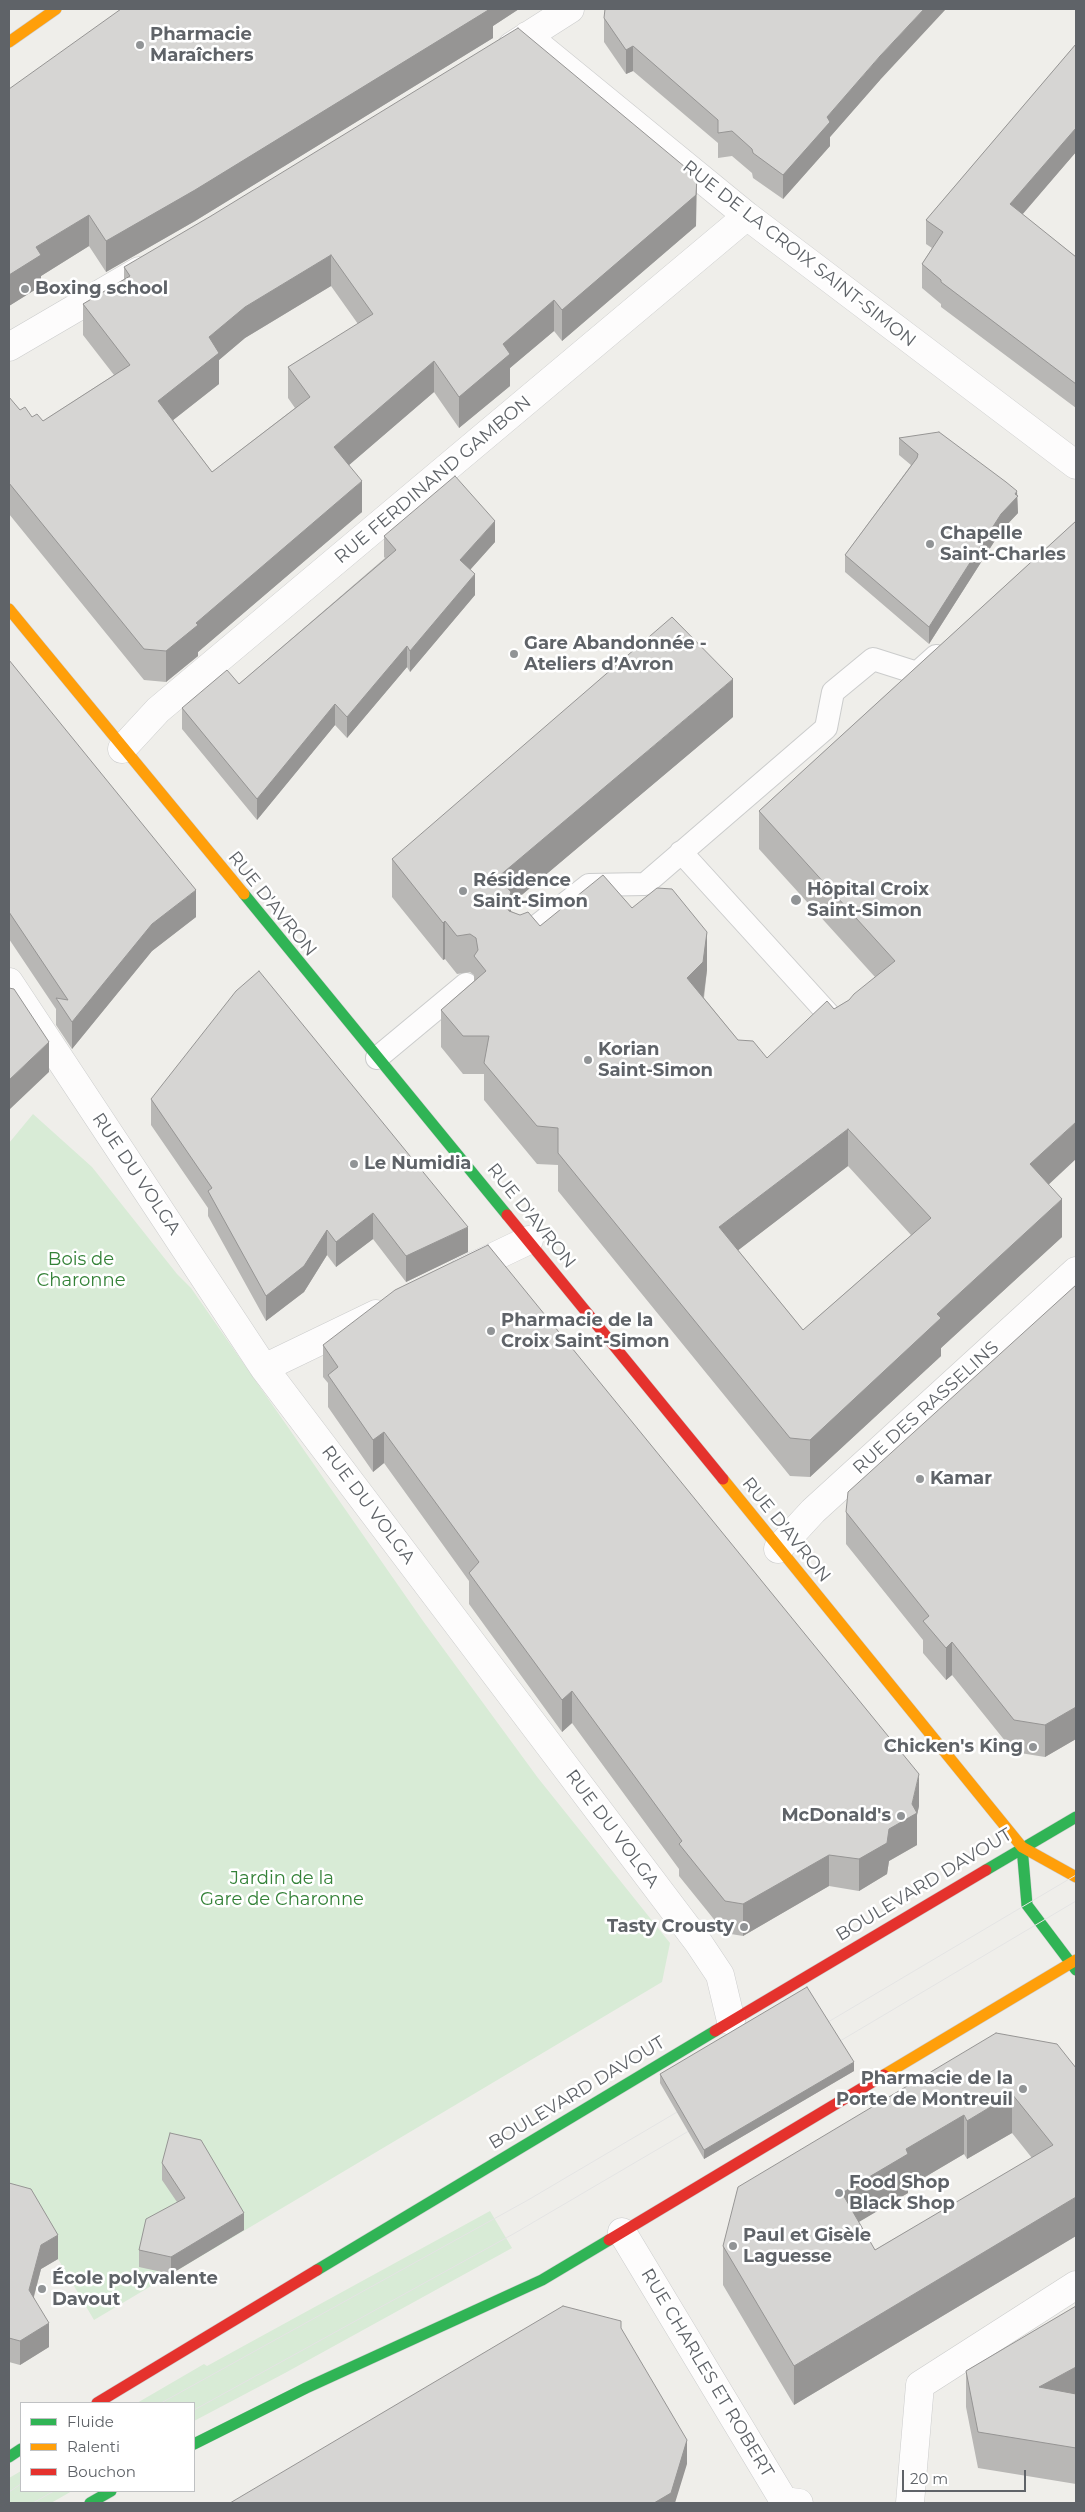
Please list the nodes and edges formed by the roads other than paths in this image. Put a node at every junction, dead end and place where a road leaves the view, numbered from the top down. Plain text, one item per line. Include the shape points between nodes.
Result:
1 (56, 9) edge
2 (570, 9) edge
3 (527, 36) junction
4 (9, 42) edge
5 (493, 57) edge
6 (748, 216) junction
7 (160, 258) edge
8 (9, 347) edge
9 (1076, 465) edge
10 (9, 609) edge
11 (953, 640) edge
12 (122, 749) junction
13 (681, 852) junction
14 (519, 940) edge
15 (9, 982) edge
16 (466, 984) dead end
17 (842, 1028) edge
18 (377, 1058) junction
19 (529, 1240) junction
20 (1076, 1271) edge
21 (443, 1282) edge
22 (398, 1303) edge
23 (264, 1368) junction
24 (778, 1548) junction
25 (1076, 1817) edge
26 (1022, 1847) junction
27 (1076, 1877) edge
28 (1074, 1965) edge
29 (731, 2022) junction
30 (622, 2232) junction
31 (1076, 2285) edge
32 (100, 2402) edge
33 (195, 2444) edge
34 (20, 2450) edge
35 (9, 2457) edge
36 (110, 2492) edge
37 (788, 2502) edge
38 (90, 2503) edge
39 (910, 2503) edge

1 - 4 main road
2 - 3 street
3 - 5 street
3 - 6 street, RUE DE LA CROIX SAINT-SIMON
6 - 9 street, RUE DE LA CROIX SAINT-SIMON
6 - 12 street, RUE FERDINAND GAMBON via 158,710
7 - 8 street
10 - 12 main road, RUE D'AVRON
11 - 13 lane via 917,673 873,659 833,692 826,728
12 - 18 main road, RUE D'AVRON
13 - 14 lane via 645,884 589,885
13 - 17 lane
15 - 23 street, RUE DU VOLGA
16 - 18 lane
18 - 19 main road, RUE D'AVRON
19 - 21 street
19 - 24 main road, RUE D'AVRON
20 - 24 street, RUE DES RASSELINS via 813,1511
22 - 23 street
23 - 29 street, RUE DU VOLGA via 687,1927 720,1975
24 - 26 main road, RUE D'AVRON
25 - 26 main road, BOULEVARD DAVOUT
26 - 27 main road
26 - 28 main road via 1027,1905
26 - 29 main road, BOULEVARD DAVOUT
28 - 30 main road
29 - 32 main road, BOULEVARD DAVOUT
30 - 33 main road via 542,2280 306,2388
30 - 37 street, RUE CHARLES ET ROBERT
31 - 39 street via 920,2385
34 - 35 main road
36 - 38 main road

